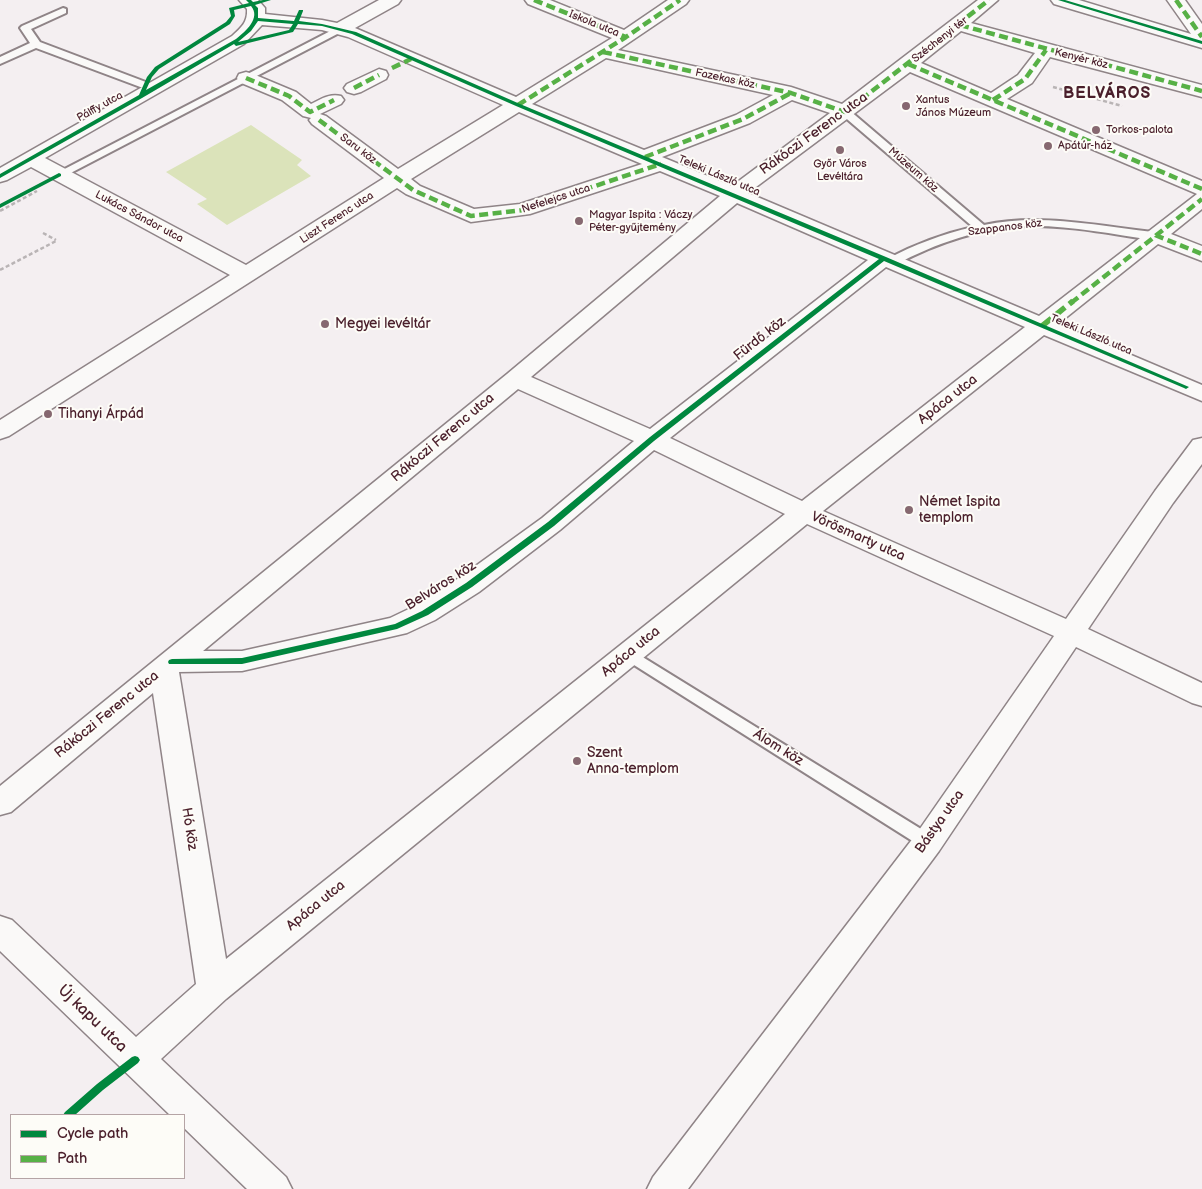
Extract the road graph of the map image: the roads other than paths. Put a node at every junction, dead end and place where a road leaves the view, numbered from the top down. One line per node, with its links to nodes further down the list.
1 (248, 0): 9 (street)
2 (392, 0): 11 (street)
3 (534, 0): 12 (street, Iskola utca)
4 (990, 0): 10 (street, Széchenyi tér)
5 (1060, 0): 14 (street)
6 (1176, 0): 13 (street)
7 (676, 2): 12 (street, Liszt Ferenc utca)
8 (63, 11): 15 (lane)
9 (256, 19): 11 (street, Teleki László utca); 24 (street, Pálffy utca)
10 (960, 25): 16 (street, Kenyér köz); 20 (street, Széchenyi tér)
11 (340, 29): 18 (street, Teleki László utca); 21 (lane)
12 (626, 37): 17 (street, Liszt Ferenc utca)
13 (1202, 37)
14 (1202, 43)
15 (36, 44): 19 (lane); 24 (lane)
16 (1046, 50): 25 (street, Kenyér köz); 28 (street)
17 (603, 52): 26 (street, Fazekas köz); 29 (street, Liszt Ferenc utca)
18 (411, 59): 23 (street); 29 (street, Teleki László utca)
19 (0, 62)
20 (908, 64): 22 (street, Széchenyi tér); 28 (street)
21 (246, 78): 31 (street, Saru köz); 35 (lane)
22 (890, 79): 30 (street, Rákóczi Ferenc utca)
23 (354, 88)
24 (155, 89): 34 (street, Pálffy utca)
25 (1202, 91)
26 (791, 93): 30 (street, Fazekas köz); 33 (street, Nefelejcs utca)
27 (334, 100): 31 (street)
28 (993, 100): 38 (street)
29 (518, 105): 33 (street, Teleki László utca); 37 (street, Liszt Ferenc utca)
30 (845, 112): 39 (street, Rákóczi Ferenc utca); 41 (lane, Múzeum köz)
31 (314, 116): 37 (street, Saru köz)
32 (0, 157): 34 (street, Lukács Sándor utca)
33 (653, 160): 37 (street, Nefelejcs utca); 39 (street, Teleki László utca)
34 (25, 162): 35 (street, Lukács Sándor utca); 36 (street, Pálffy utca)
35 (59, 175): 45 (street, Lukács Sándor utca)
36 (0, 176)
37 (397, 179): 45 (street, Liszt Ferenc utca)
38 (1202, 189)
39 (735, 195): 44 (street, Teleki László utca); 47 (street, Rákóczi Ferenc utca)
40 (1202, 199): 42 (street, Apáca utca)
41 (982, 229): 42 (lane, Szappanos köz); 44 (lane, Szappanos köz)
42 (1154, 236): 43 (street, Szappanos köz); 46 (street, Apáca utca)
43 (1202, 254)
44 (888, 260): 46 (street, Teleki László utca); 50 (street, Fürdő köz)
45 (247, 275): 49 (street, Liszt Ferenc utca)
46 (1042, 326): 48 (street, Teleki László utca); 54 (street, Apáca utca)
47 (514, 379): 50 (street, Vörösmarty utca); 57 (street, Rákóczi Ferenc utca)
48 (1202, 394)
49 (0, 431)
50 (652, 439): 54 (street, Vörösmarty utca); 57 (street, Belváros köz)
51 (1202, 446): 53 (street, Bástya utca)
52 (1202, 460): 53 (lane)
53 (1171, 487): 55 (street, Bástya utca)
54 (804, 513): 55 (street, Vörösmarty utca); 56 (street, Apáca utca)
55 (1070, 632): 58 (street, Vörösmarty utca); 60 (street, Bástya utca)
56 (628, 654): 60 (lane, Álom köz); 62 (street, Apáca utca)
57 (168, 665): 59 (street, Rákóczi Ferenc utca); 62 (street, Hó köz)
58 (1202, 695)
59 (0, 803)
60 (928, 842): 65 (street, Bástya utca)
61 (0, 930): 63 (street, Új kapu utca)
62 (214, 989): 63 (street, Apáca utca)
63 (135, 1060): 64 (street, Új kapu utca)
64 (273, 1189)
65 (666, 1189)

